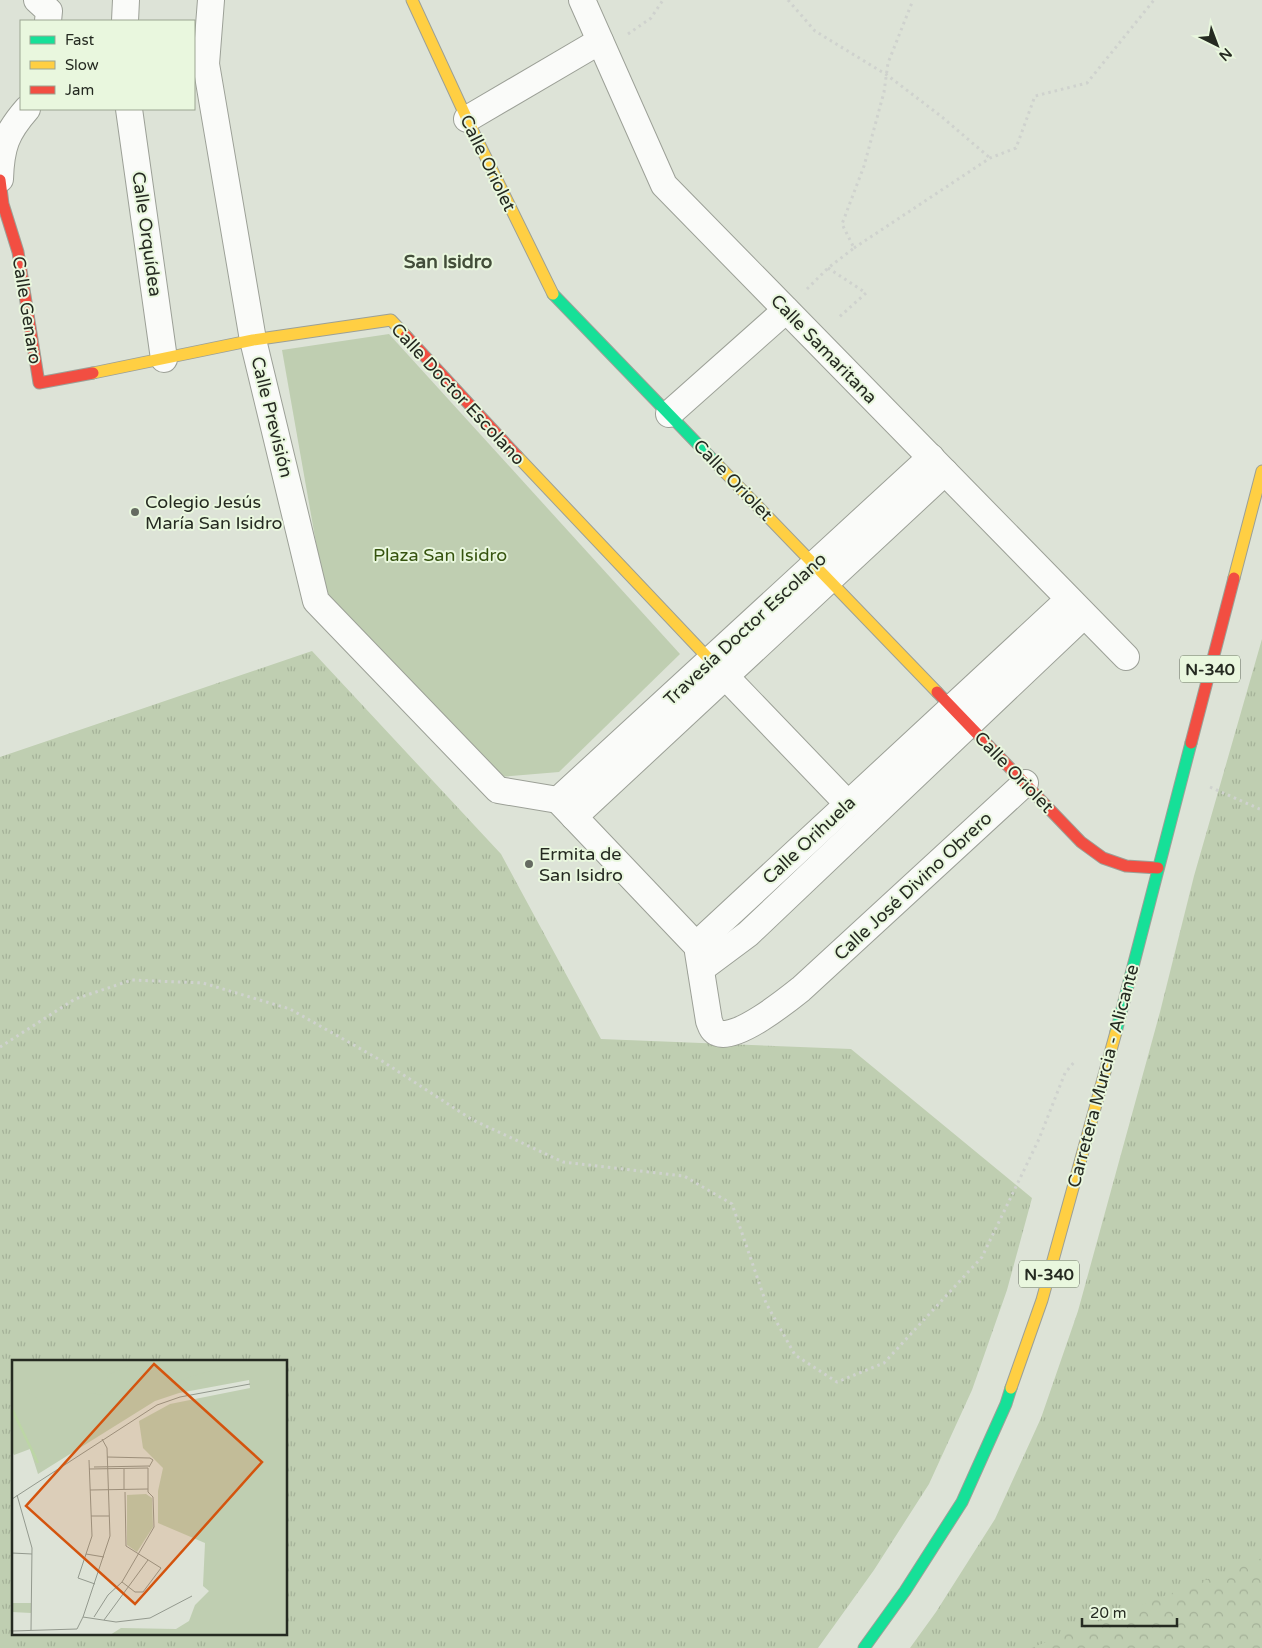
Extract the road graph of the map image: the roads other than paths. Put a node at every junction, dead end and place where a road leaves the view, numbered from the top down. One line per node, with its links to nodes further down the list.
1 (37, 0): 6 (street)
2 (126, 0): 7 (street)
3 (211, 0): 9 (street, Calle Previsión)
4 (412, 0): 12 (main road, Calle Oriolet)
5 (582, 0): 8 (street, Calle Samaritana)
6 (48, 20)
7 (125, 20)
8 (600, 40): 12 (street); 14 (street, Calle Samaritana)
9 (200, 64): 15 (street, Calle Previsión)
10 (26, 110): 13 (street, Calle Genaro)
11 (129, 110): 16 (street, Calle Orquídea)
12 (467, 119): 18 (main road, Calle Oriolet)
13 (1, 193): 17 (main road, Calle Genaro)
14 (786, 310): 18 (street); 19 (street, Calle Samaritana)
15 (253, 340): 16 (main road, Calle Doctor Escolano); 24 (main road, Calle Doctor Escolano); 28 (street, Calle Previsión)
16 (164, 359): 17 (main road, Calle Doctor Escolano)
17 (39, 383)
18 (669, 414): 21 (main road, Calle Oriolet)
19 (938, 465): 21 (street, Travesía Doctor Escolano); 22 (street, Calle Samaritana)
20 (1262, 471): 29 (main road, Carretera Murcia - Alicante / N-340)
21 (821, 572): 24 (street, Travesía Doctor Escolano); 25 (main road, Calle Oriolet)
22 (1076, 608): 23 (street, Calle Samaritana); 25 (street, Calle Orihuela)
23 (1126, 657)
24 (718, 668): 27 (street); 28 (street, Travesía Doctor Escolano)
25 (960, 716): 26 (main road, Calle Oriolet); 27 (street, Calle Orihuela); 30 (street)
26 (1025, 783): 29 (main road, Calle Oriolet); 30 (street, Calle José Divino Obrero)
27 (848, 804): 30 (street, Calle Orihuela)
28 (566, 808): 30 (street)
29 (1158, 868): 31 (main road, Carretera Murcia - Alicante / N-340)
30 (699, 957)
31 (864, 1648)

